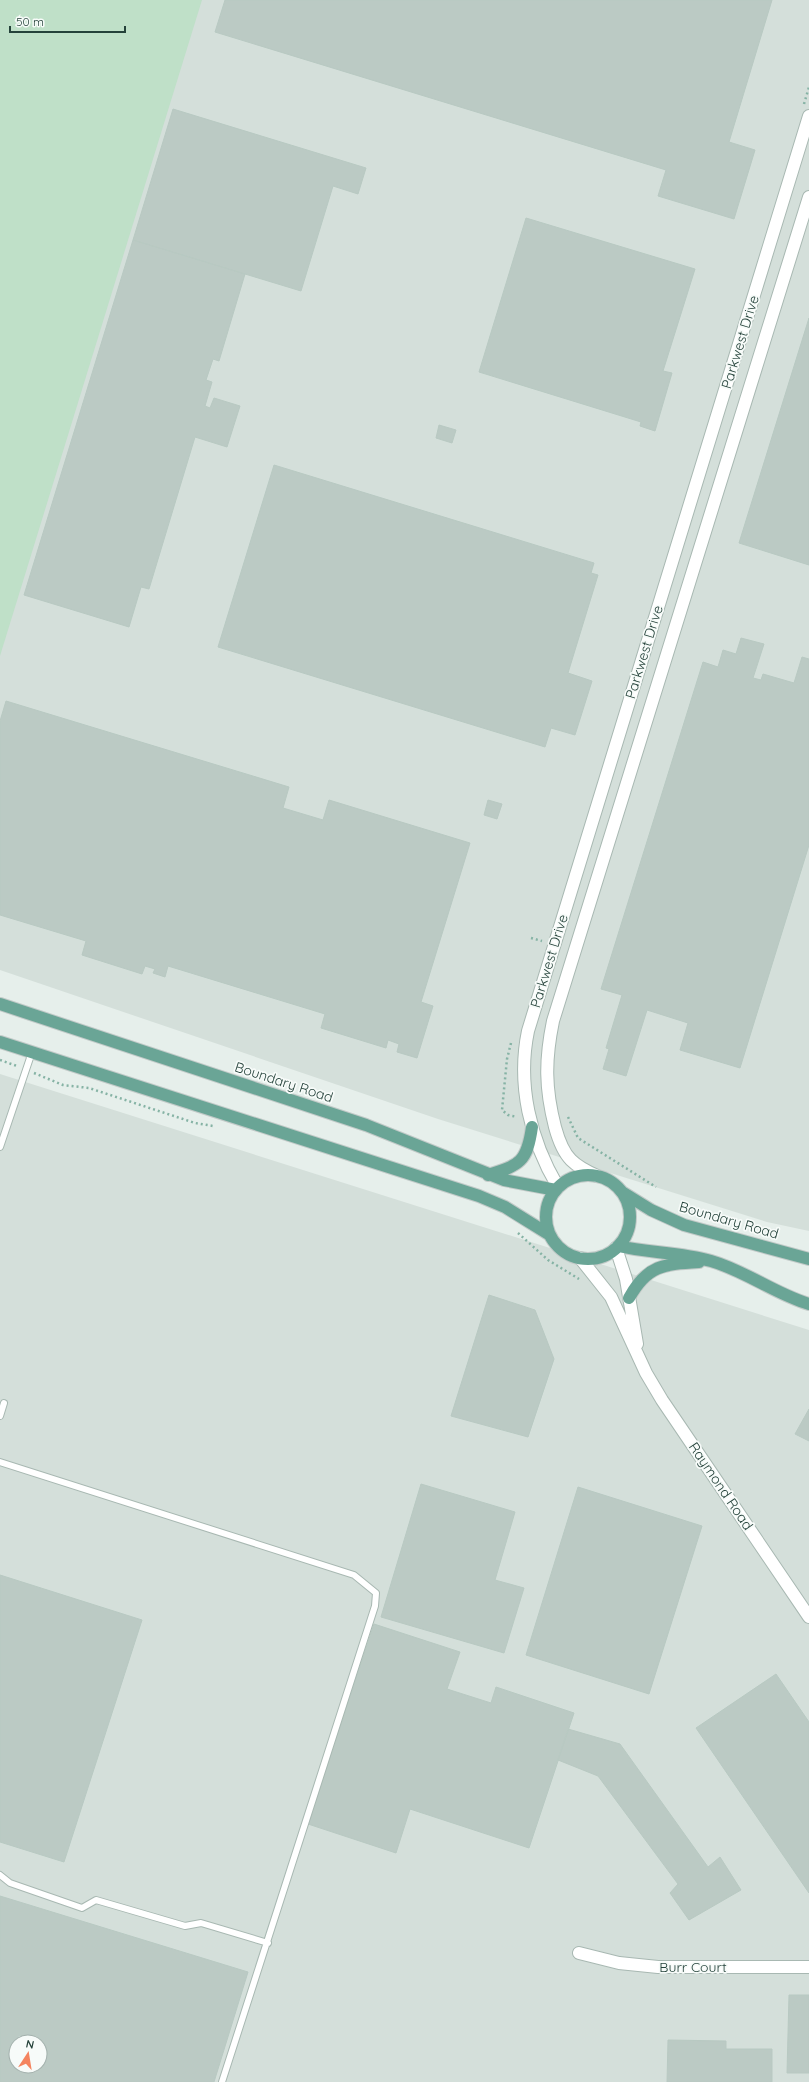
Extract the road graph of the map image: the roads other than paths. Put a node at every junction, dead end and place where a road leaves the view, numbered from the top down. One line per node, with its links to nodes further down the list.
1 (809, 116): 3 (street, Parkwest Drive)
2 (809, 197): 4 (street, Parkwest Drive)
3 (598, 801): 4 (street); 8 (street, Parkwest Drive)
4 (619, 808): 11 (street, Parkwest Drive)
5 (0, 1004): 10 (main road, Boundary Road)
6 (0, 1042): 7 (main road)
7 (32, 1052): 9 (lane); 14 (main road)
8 (532, 1127): 10 (main road); 12 (street, Parkwest Drive)
9 (0, 1147)
10 (488, 1175): 12 (main road, Boundary Road)
11 (597, 1176): 12 (main road); 13 (main road)
12 (557, 1188): 14 (main road)
13 (622, 1192): 15 (main road); 17 (main road, Boundary Road)
14 (550, 1235): 16 (main road)
15 (617, 1247): 16 (main road); 18 (main road); 19 (street, Raymond Road)
16 (580, 1258): 21 (street, Raymond Road)
17 (809, 1259)
18 (712, 1261): 19 (main road); 20 (main road)
19 (630, 1298): 21 (street, Raymond Road)
20 (809, 1304)
21 (638, 1352): 25 (street, Raymond Road)
22 (4, 1403): 23 (lane)
23 (0, 1416)
24 (0, 1462): 27 (lane)
25 (809, 1617)
26 (0, 1875): 27 (lane)
27 (268, 1943): 30 (lane)
28 (579, 1953): 29 (street, Burr Court)
29 (809, 1967)
30 (222, 2082)

